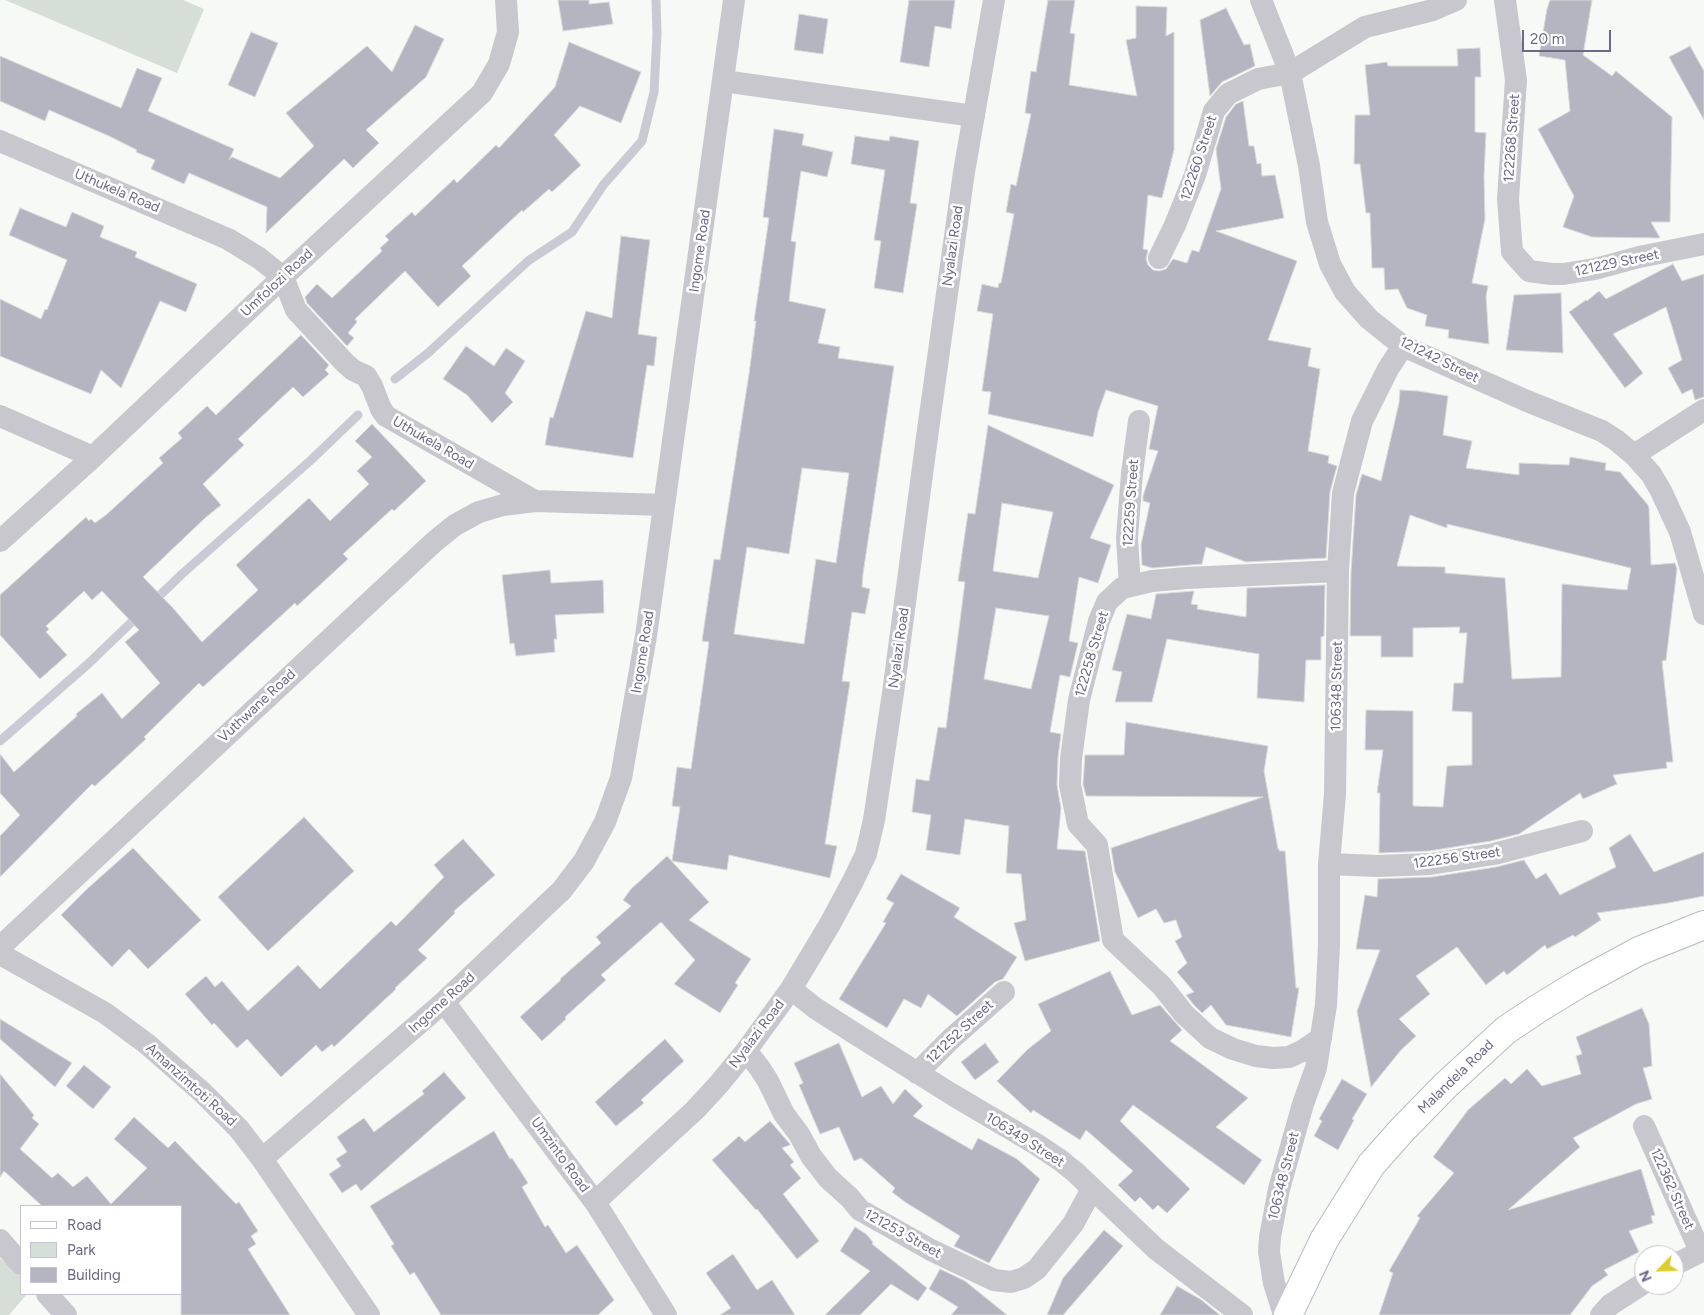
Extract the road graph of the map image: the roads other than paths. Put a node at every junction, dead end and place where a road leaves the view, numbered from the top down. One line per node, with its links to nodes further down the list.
1 (506, 0): 14 (street, Umfolozi Road)
2 (734, 0): 8 (street, Ingome Road)
3 (994, 0): 9 (street, Nyalazi Road)
4 (1261, 0): 7 (street, 121242 Street)
5 (1456, 0): 7 (street, 122260 Street)
6 (1505, 0): 13 (street, 122268 Street)
7 (1290, 72): 12 (street, 122260 Street); 15 (street, 121242 Street)
8 (723, 81): 9 (street); 22 (street, Ingome Road)
9 (974, 116): 32 (street, Nyalazi Road)
10 (0, 141): 14 (street, Uthukela Road)
11 (1704, 244): 13 (street, 121229 Street)
12 (1159, 258)
13 (1529, 270)
14 (283, 276): 20 (street, Umfolozi Road); 21 (street, Uthukela Road)
15 (1403, 346): 19 (street, 121242 Street); 24 (street, 106348 Street)
16 (1704, 410): 19 (street)
17 (0, 416): 20 (street)
18 (1139, 421): 25 (street, 122259 Street)
19 (1634, 455): 26 (street, 121242 Street)
20 (93, 456): 23 (street, Umfolozi Road)
21 (534, 501): 22 (street, Uthukela Road); 30 (street, Vuthwane Road)
22 (664, 505): 34 (street, Ingome Road)
23 (0, 541)
24 (1338, 571): 25 (street, 122258 Street); 28 (street, 106348 Street)
25 (1130, 586): 35 (street, 122258 Street)
26 (1704, 614)
27 (1582, 831): 28 (street, 122256 Street)
28 (1328, 864): 35 (street, 106348 Street)
29 (1704, 926): 53 (main road, Malandela Road)
30 (0, 947)
31 (0, 954): 39 (street, Amanzimtoti Road)
32 (791, 989): 36 (street, Nyalazi Road); 37 (street, 106349 Street)
33 (1004, 992): 37 (street, 121252 Street)
34 (444, 1002): 39 (street, Ingome Road); 41 (street, Umzinto Road)
35 (1320, 1038): 52 (street, 106348 Street)
36 (746, 1052): 40 (street, 121253 Street); 41 (street, Nyalazi Road)
37 (917, 1073): 40 (street, 106349 Street)
38 (1644, 1126): 43 (street, 122362 Street)
39 (262, 1159): 49 (street, Amanzimtoti Road)
40 (1092, 1189): 51 (street, 106349 Street)
41 (595, 1202): 50 (street, Umzinto Road)
42 (0, 1240): 45 (street)
43 (1702, 1251): 44 (street)
44 (1684, 1260)
45 (20, 1263)
46 (1634, 1289): 54 (street)
47 (48, 1295): 48 (street)
48 (66, 1315)
49 (369, 1315)
50 (666, 1315)
51 (1242, 1315)
52 (1284, 1315)
53 (1288, 1315)
54 (1601, 1315)

